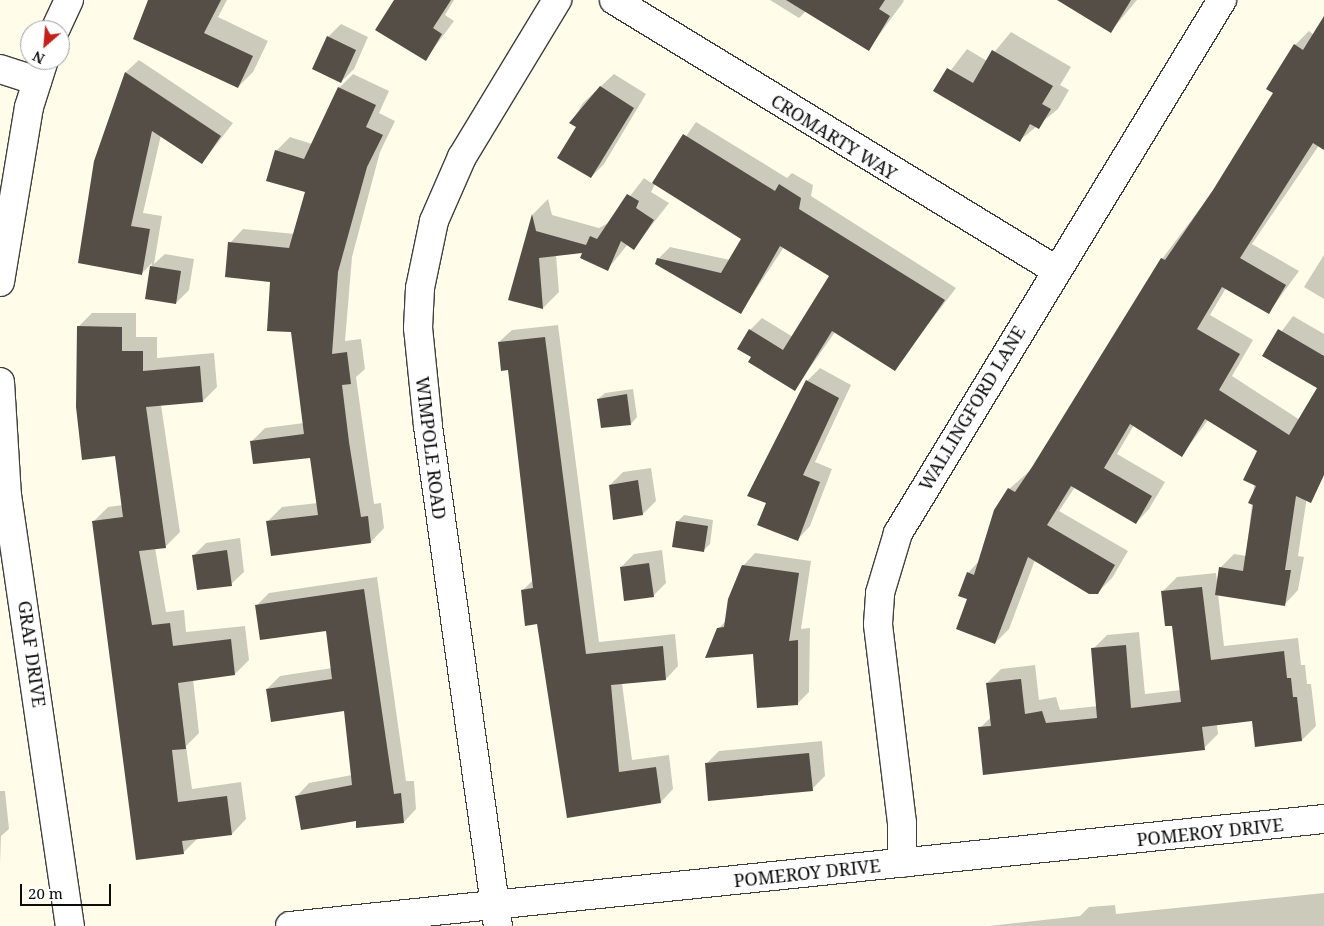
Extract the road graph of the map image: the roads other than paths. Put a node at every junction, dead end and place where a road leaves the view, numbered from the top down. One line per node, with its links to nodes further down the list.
1 (70, 0): 5 (street)
2 (557, 0): 15 (street, WIMPOLE ROAD)
3 (614, 0): 9 (street, CROMARTY WAY)
4 (1222, 0): 9 (street, WALLINGFORD LANE)
5 (60, 20)
6 (0, 69): 7 (street)
7 (20, 69)
8 (41, 70): 10 (street)
9 (1056, 270): 14 (street, WALLINGFORD LANE)
10 (0, 282)
11 (0, 382): 12 (street, GRAF DRIVE)
12 (3, 473): 16 (street, GRAF DRIVE)
13 (1324, 819): 14 (street, POMEROY DRIVE)
14 (902, 863): 15 (street, POMEROY DRIVE)
15 (496, 916): 17 (street, POMEROY DRIVE)
16 (70, 926)
17 (290, 926)

